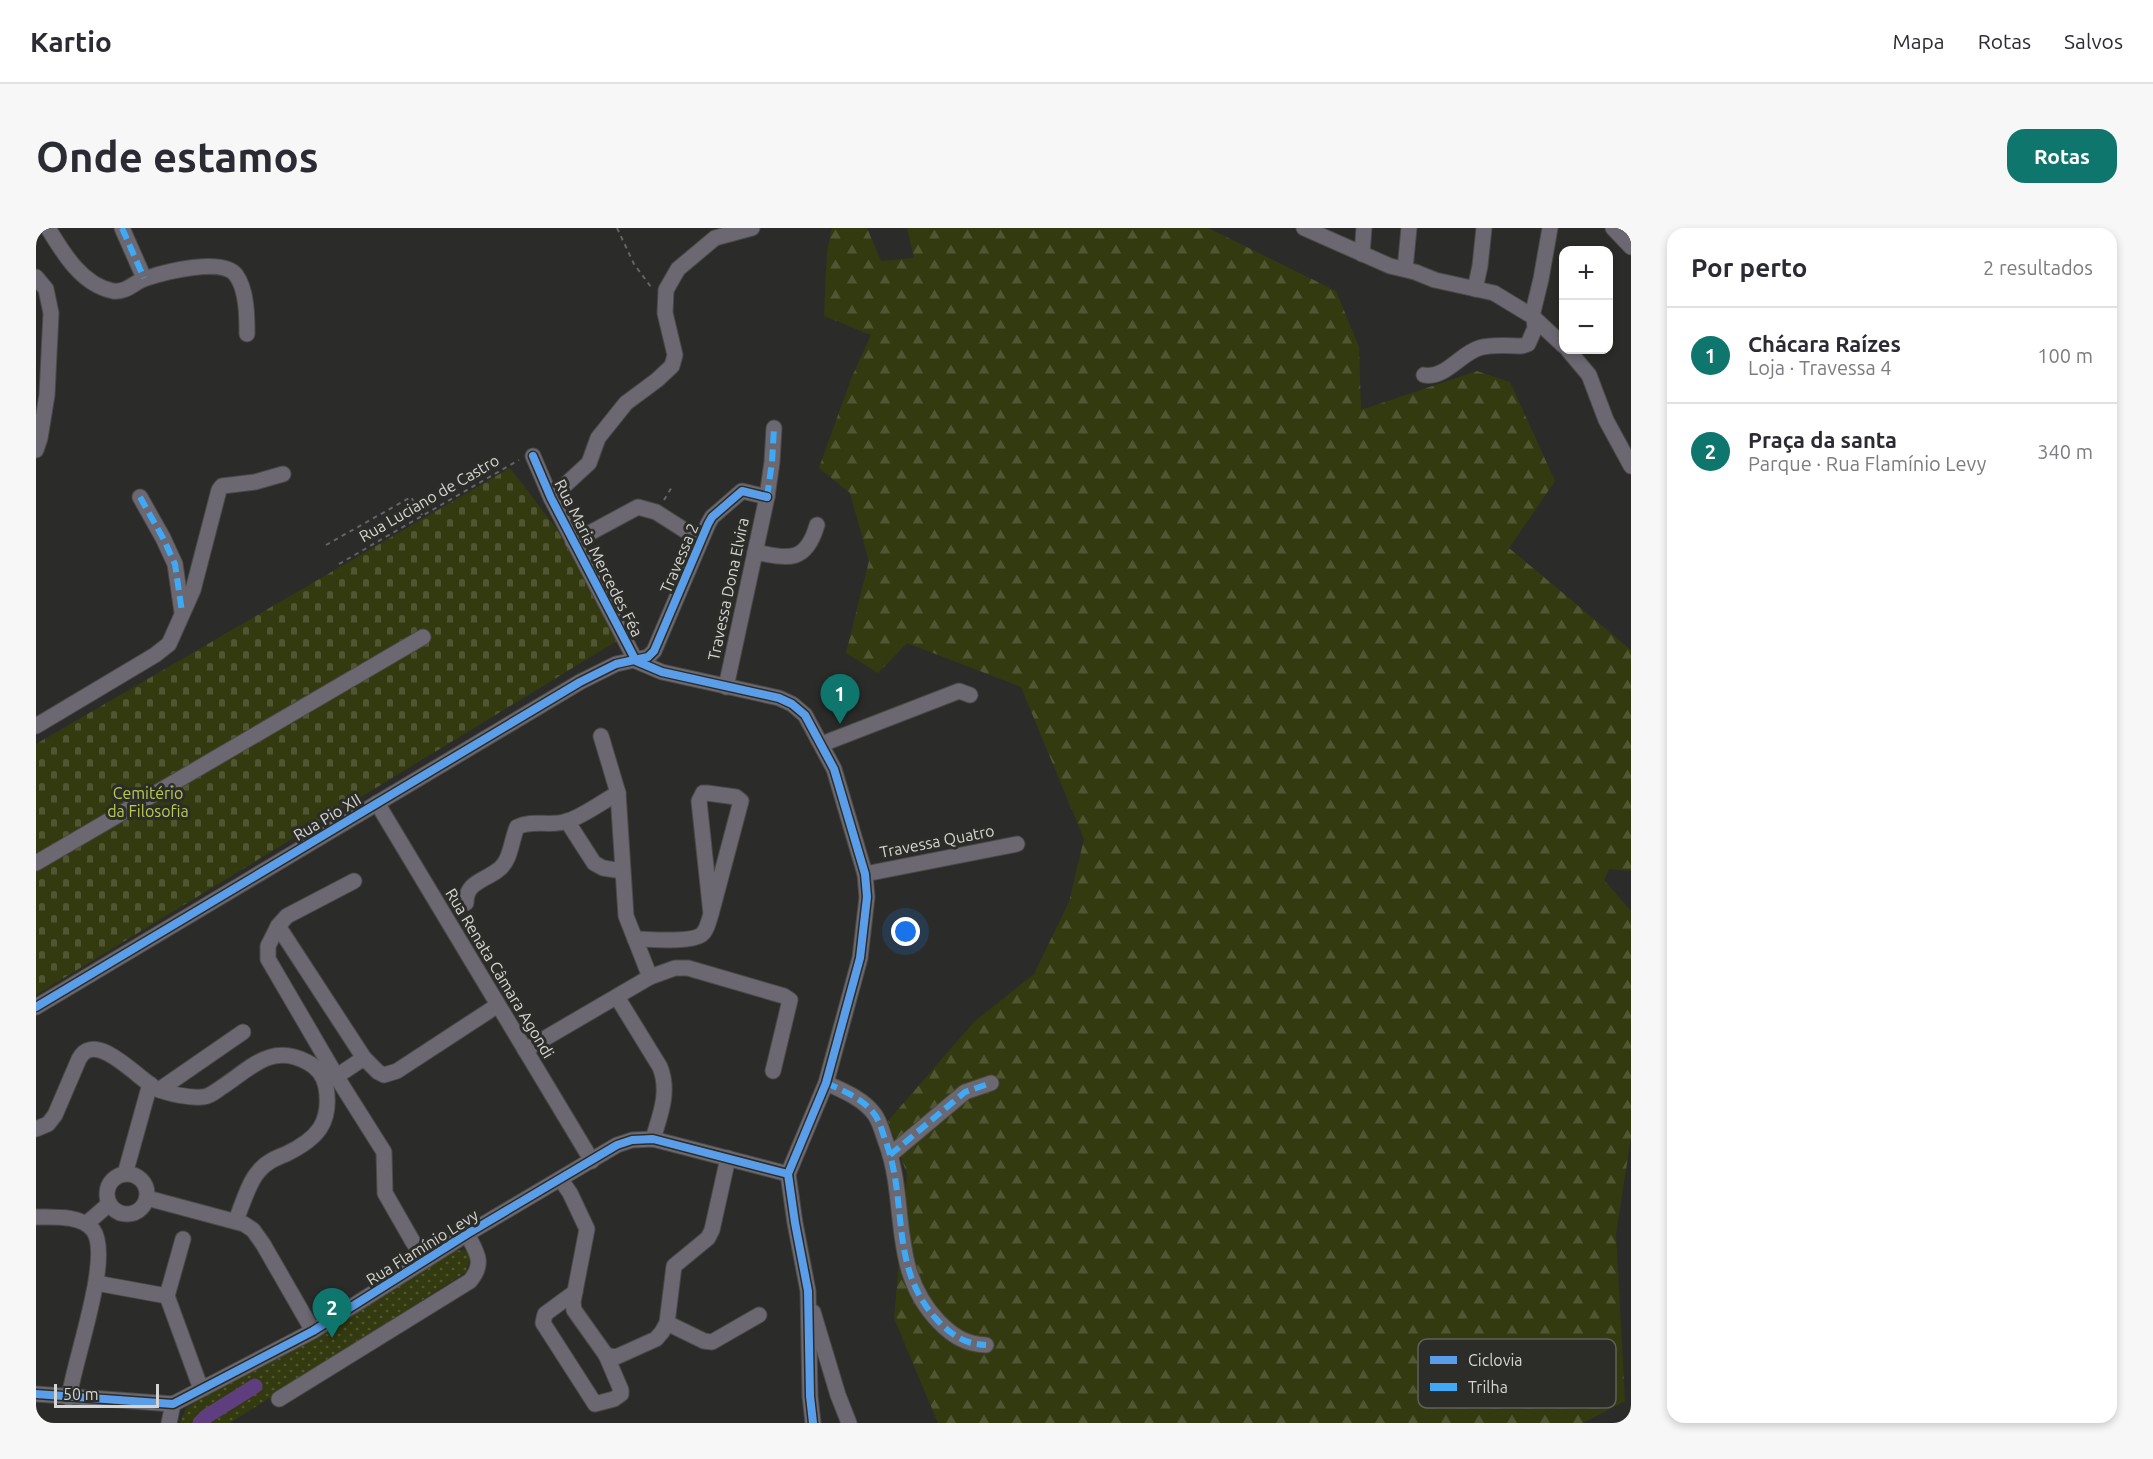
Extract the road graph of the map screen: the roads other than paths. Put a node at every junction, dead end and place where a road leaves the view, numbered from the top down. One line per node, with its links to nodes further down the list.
1 (48, 228): 15 (street)
2 (122, 228): 15 (street)
3 (752, 228): 29 (street)
4 (1304, 228): 10 (street)
5 (1364, 228): 12 (street)
6 (1409, 228): 13 (street)
7 (1484, 228): 16 (street)
8 (1550, 228): 17 (street)
9 (1613, 228): 11 (street)
10 (1335, 235): 12 (street)
11 (1631, 247)
12 (1362, 254): 13 (street)
13 (1405, 269): 16 (street)
14 (36, 277): 23 (street)
15 (144, 278): 18 (street)
16 (1475, 289): 17 (street)
17 (1533, 317): 19 (street); 21 (street)
18 (247, 334)
19 (1559, 342)
20 (1571, 354): 25 (street)
21 (1424, 375)
22 (774, 428): 28 (street, Travessa Dona Elvira)
23 (36, 450)
24 (533, 456): 29 (street, Rua Maria Mercedes Féa)
25 (1631, 466)
26 (283, 474): 34 (street)
27 (140, 497): 34 (street)
28 (768, 497): 31 (street, Travessa 2); 33 (street, Travessa Dona Elvira)
29 (551, 498): 32 (street, Rua Maria Mercedes Féa)
30 (817, 525): 33 (street)
31 (700, 540): 32 (street); 36 (street, Travessa 2)
32 (573, 542): 36 (street, Rua Maria Mercedes Féa)
33 (755, 552): 37 (street, Travessa Dona Elvira)
34 (182, 612): 39 (street)
35 (423, 637): 46 (street)
36 (636, 661): 37 (street, Rua Maria Mercedes Féa); 43 (street, Rua Pio XII)
37 (726, 687): 41 (street, Rua Maria Mercedes Féa)
38 (970, 695): 41 (street)
39 (36, 726)
40 (602, 736): 42 (street)
41 (822, 744): 48 (street, Rua Maria Mercedes Féa)
42 (618, 793): 44 (street); 47 (street)
43 (376, 803): 56 (street, Rua Renata Câmara Agondi); 57 (street, Rua Pio XII)
44 (567, 821): 47 (street); 50 (street)
45 (1017, 844): 48 (street, Travessa Quatro)
46 (36, 863)
47 (622, 871): 53 (street)
48 (865, 874): 63 (street, Rua Maria Mercedes Féa)
49 (354, 881): 52 (street)
50 (466, 903)
51 (711, 914): 51 (street); 53 (street)
52 (278, 926): 60 (street); 62 (street)
53 (635, 939): 54 (street)
54 (650, 977): 55 (street); 61 (street)
55 (617, 997): 59 (street); 67 (street)
56 (498, 1005): 59 (street, Rua Renata Câmara Agondi); 60 (street)
57 (36, 1007)
58 (243, 1032): 65 (street)
59 (525, 1050): 70 (street, Rua Renata Câmara Agondi)
60 (364, 1058): 62 (street)
61 (773, 1071)
62 (337, 1076): 81 (street)
63 (826, 1083): 68 (street); 72 (street, Rua Maria Mercedes Féa)
64 (991, 1083): 68 (street)
65 (155, 1087): 66 (street); 71 (street); 77 (street)
66 (36, 1129)
67 (653, 1139): 69 (street, Rua Flamínio Levy); 70 (street, Rua Flamínio Levy)
68 (891, 1155): 89 (street)
69 (728, 1158): 72 (street, Rua Flamínio Levy); 87 (street)
70 (592, 1161): 73 (street, Rua Flamínio Levy)
71 (125, 1174): 74 (street); 75 (street)
72 (788, 1174): 83 (street)
73 (561, 1180): 79 (street, Rua Flamínio Levy); 84 (street)
74 (147, 1198): 75 (street); 77 (street)
75 (109, 1204): 78 (street)
76 (36, 1217): 78 (street)
77 (236, 1220): 88 (street)
78 (86, 1224): 82 (street)
79 (467, 1234): 81 (street, Rua Flamínio Levy); 94 (street)
80 (183, 1239): 85 (street)
81 (426, 1260): 88 (street, Rua Flamínio Levy)
82 (96, 1283): 85 (street); 93 (street)
83 (808, 1291): 97 (street); 98 (street)
84 (575, 1292): 90 (street); 90 (street)
85 (167, 1296): 91 (street)
86 (759, 1315): 87 (street)
87 (667, 1323): 90 (street)
88 (313, 1331): 91 (street, Rua Flamínio Levy)
89 (986, 1345)
90 (606, 1355)
91 (201, 1389): 95 (street, Rua Flamínio Levy)
92 (36, 1394): 93 (street)
93 (69, 1398): 95 (street)
94 (279, 1399)
95 (173, 1404): 96 (street)
96 (169, 1423)
97 (813, 1423)
98 (849, 1423)

